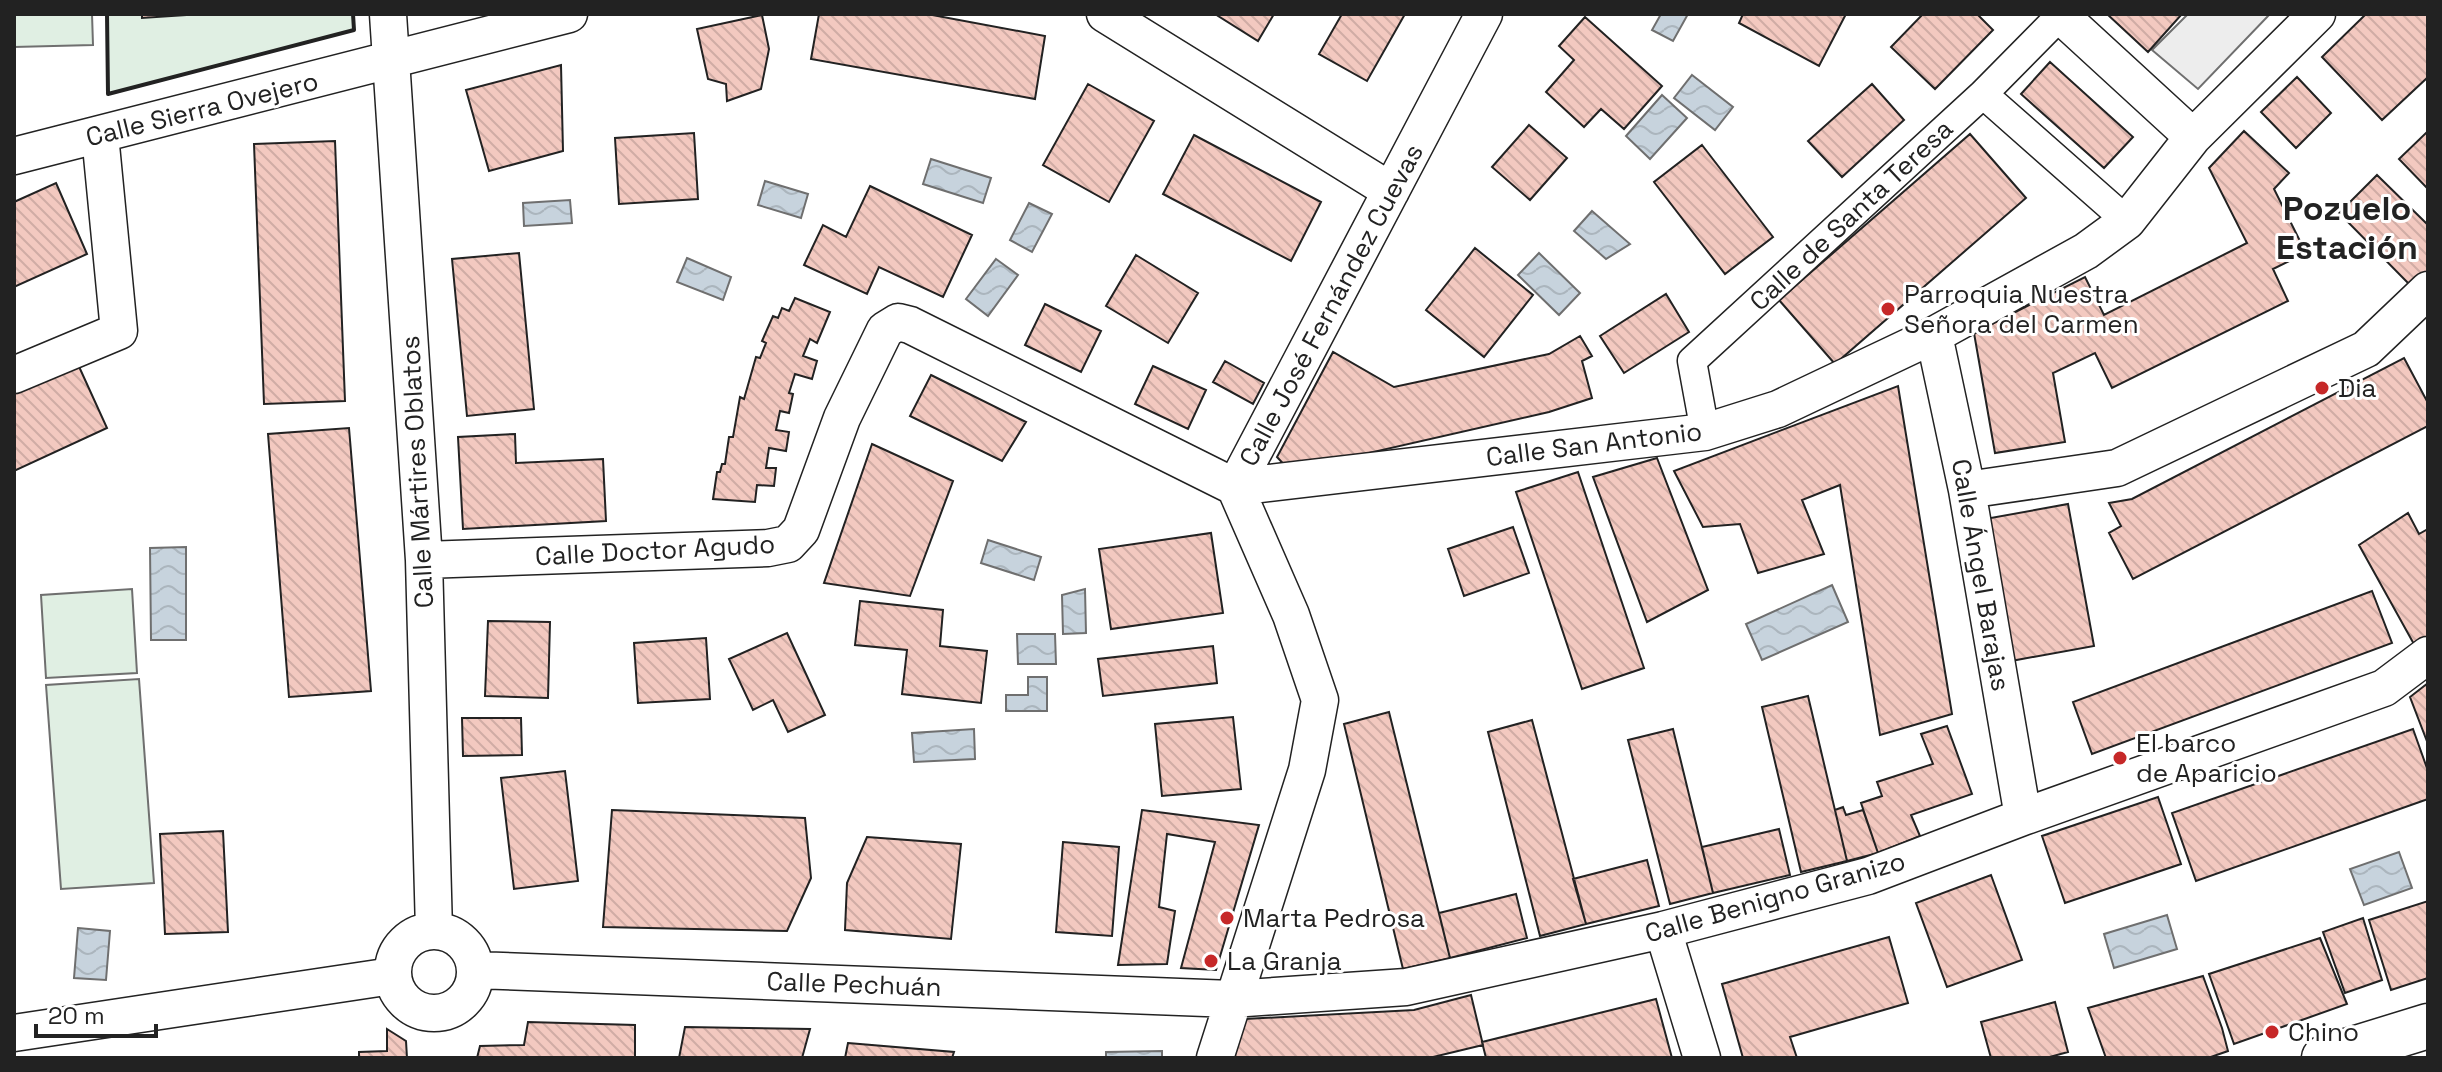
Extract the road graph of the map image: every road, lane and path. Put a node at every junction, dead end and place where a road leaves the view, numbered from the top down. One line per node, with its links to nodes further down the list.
1 (388, 14): 7 (street, Calle Mártires Oblatos)
2 (569, 14): 7 (street, Calle Sierra Ovejero)
3 (1105, 14): 12 (street)
4 (1484, 14): 12 (street, Calle José Fernández Cuevas)
5 (2317, 14): 10 (street, Calle San Antonio)
6 (2060, 15): 8 (street, Calle de Santa Teresa); 10 (street)
7 (390, 62): 9 (street, Calle Sierra Ovejero); 20 (street, Calle Mártires Oblatos)
8 (1983, 94): 13 (street); 17 (street, Calle de Santa Teresa)
9 (100, 135): 11 (street, Calle Sierra Ovejero); 16 (street)
10 (2193, 137): 13 (street, Calle San Antonio)
11 (14, 156)
12 (1391, 191): 18 (street, Calle José Fernández Cuevas)
13 (2127, 221): 15 (street, Calle San Antonio)
14 (2428, 290): 19 (street)
15 (1934, 335): 17 (street, Calle San Antonio); 19 (street, Calle Ángel Barajas)
16 (14, 375)
17 (1705, 432): 18 (street, Calle San Antonio)
18 (1235, 487): 20 (street, Calle Doctor Agudo); 27 (street, Calle José Fernández Cuevas)
19 (1967, 490): 22 (street, Calle Ángel Barajas)
20 (424, 560): 24 (street, Calle Mártires Oblatos)
21 (2428, 655): 22 (street, Calle Benigno Granizo)
22 (2023, 817): 23 (street, Calle Benigno Granizo)
23 (1663, 930): 27 (street, Calle Benigno Granizo); 31 (street)
24 (434, 931): 25 (street); 26 (street)
25 (475, 970): 26 (street); 27 (street, Calle Pechuán)
26 (392, 976): 29 (street)
27 (1232, 999): 30 (street, Calle José Fernández Cuevas)
28 (2428, 1026): 32 (street)
29 (14, 1033)
30 (1215, 1058)
31 (1702, 1058)
32 (2324, 1058)

